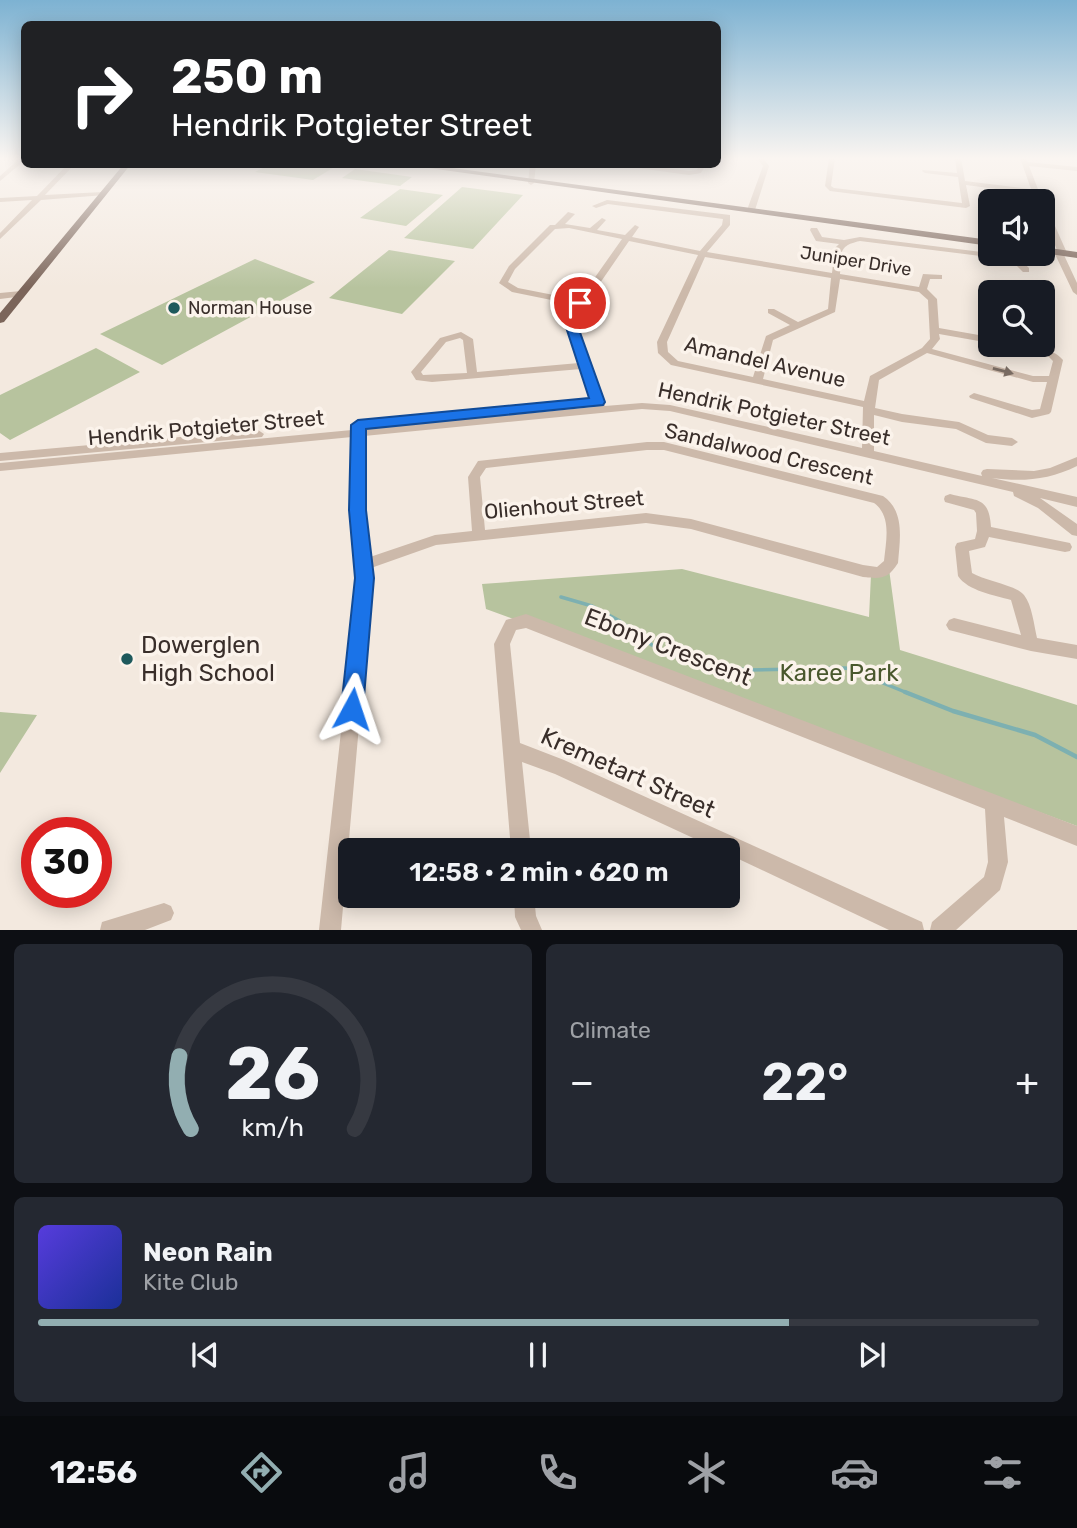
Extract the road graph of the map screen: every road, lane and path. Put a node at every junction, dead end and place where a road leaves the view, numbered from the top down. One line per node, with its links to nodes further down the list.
1 (36, 201): 17 (street)
2 (97, 201): 29 (main road)
3 (681, 201): 8 (main road)
4 (754, 201): 8 (street)
5 (921, 201): 6 (street)
6 (966, 201)
7 (596, 206): 16 (street)
8 (751, 210): 19 (main road)
9 (571, 214): 11 (street)
10 (602, 220): 14 (street)
11 (558, 226): 14 (street, Juniper Drive); 31 (street)
12 (635, 226): 18 (street)
13 (814, 230): 20 (street)
14 (592, 231): 18 (street, Juniper Drive)
15 (1055, 232): 22 (street)
16 (718, 233): 21 (street, Amandel Avenue)
17 (0, 237)
18 (625, 238): 21 (street, Juniper Drive); 31 (street)
19 (978, 241)
20 (843, 243): 23 (street); 24 (street)
21 (703, 254): 24 (street, Juniper Drive); 42 (street, Amandel Avenue)
22 (1068, 258): 25 (street); 28 (street)
23 (1026, 270)
24 (837, 275): 27 (street, Juniper Drive); 34 (street)
25 (1077, 276)
26 (939, 277): 27 (street)
27 (922, 290): 35 (street, Juniper Drive)
28 (1077, 292)
29 (21, 294): 30 (street); 33 (main road)
30 (0, 296)
31 (580, 303): 39 (street)
32 (771, 310): 34 (street)
33 (0, 320)
34 (797, 325): 42 (street)
35 (935, 330): 36 (street); 37 (street)
36 (978, 338)
37 (926, 350): 41 (street, one-way to 41); 46 (street)
38 (1054, 357): 43 (street)
39 (586, 366): 40 (street); 45 (street)
40 (472, 375): 40 (street)
41 (1033, 379): 43 (street)
42 (757, 382): 46 (street, Amandel Avenue)
43 (1051, 384): 44 (street)
44 (974, 396)
45 (599, 405): 47 (street, Hendrik Potgieter Street); 47 (street, Hendrik Potgieter Street); 49 (street, Hendrik Potgieter Street)
46 (869, 407): 48 (street, Amandel Avenue); 49 (street)
47 (359, 437): 51 (street, Hendrik Potgieter Street); 51 (street, Hendrik Potgieter Street); 62 (street)
48 (1012, 442)
49 (868, 449): 54 (street, Hendrik Potgieter Street)
50 (0, 457): 51 (street, Hendrik Potgieter Street)
51 (35, 458): 53 (street, Hendrik Potgieter Street)
52 (1077, 461): 54 (street)
53 (0, 467)
54 (991, 478): 55 (street, Hendrik Potgieter Street); 57 (street, Hendrik Potgieter Street); 59 (street)
55 (1077, 494)
56 (950, 499): 58 (street)
57 (1077, 502)
58 (984, 531): 61 (street); 65 (street)
59 (1077, 531)
60 (479, 534): 62 (street, Olienhout Street); 63 (street, Olienhout Street); 63 (street, Sandalwood Crescent)
61 (1065, 547)
62 (365, 564): 74 (street)
63 (888, 568)
64 (954, 625): 65 (street)
65 (1031, 644): 66 (street)
66 (1077, 652)
67 (514, 750): 68 (street, Ebony Crescent); 70 (street, Ebony Crescent); 76 (street, Kremetart Street)
68 (994, 804): 69 (street, Ebony Crescent); 77 (street)
69 (1077, 836)
70 (520, 838)
71 (525, 908): 75 (street)
72 (164, 913): 73 (street)
73 (110, 929)
74 (331, 929)
75 (532, 929)
76 (914, 929)
77 (940, 929)

